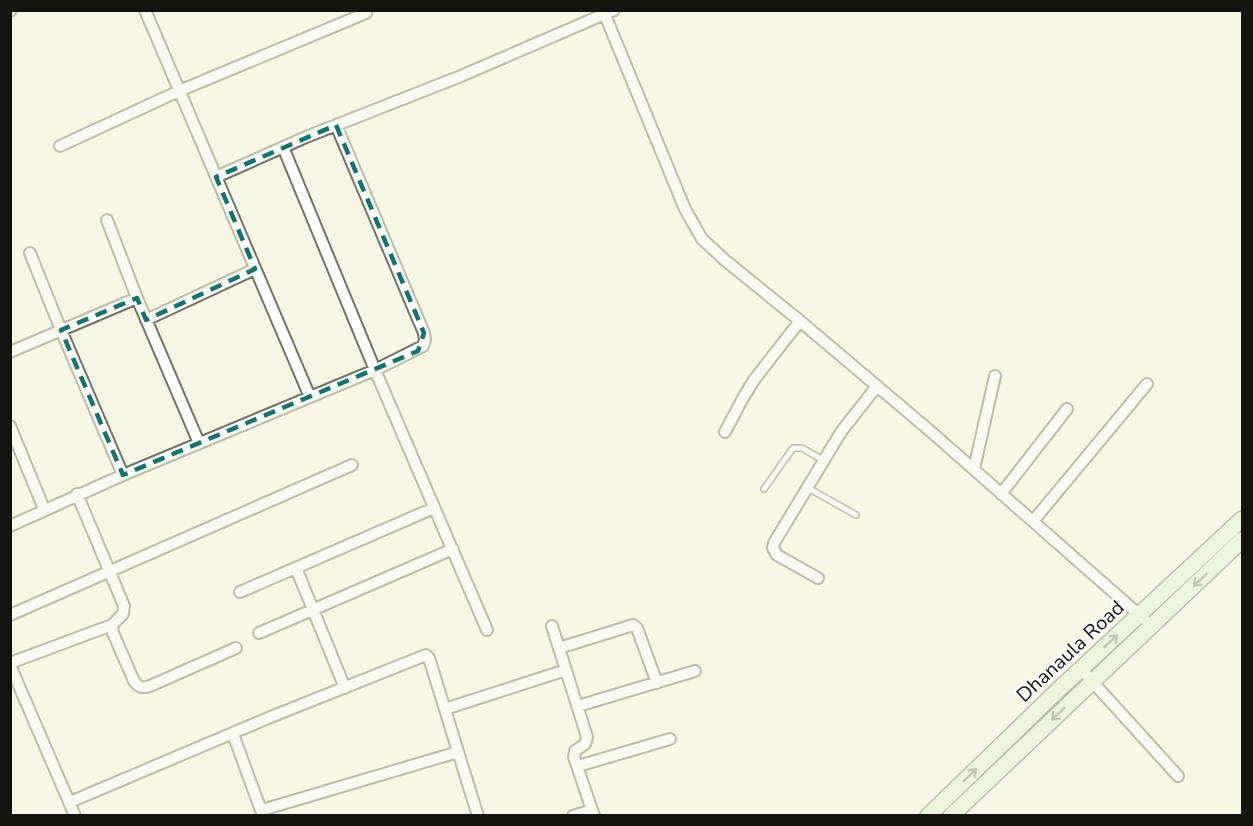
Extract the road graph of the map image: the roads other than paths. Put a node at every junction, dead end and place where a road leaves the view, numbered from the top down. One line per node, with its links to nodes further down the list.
1 (145, 10): 4 (street)
2 (366, 13): 4 (street)
3 (610, 13): 5 (street); 14 (street)
4 (179, 91): 6 (street); 8 (street)
5 (336, 124): 7 (street); 17 (street)
6 (60, 147)
7 (283, 147): 8 (street); 17 (street)
8 (216, 177): 11 (street)
9 (107, 220): 12 (street)
10 (30, 253): 15 (street)
11 (255, 269): 13 (street); 21 (street)
12 (137, 298): 13 (street); 15 (street)
13 (146, 320): 25 (street)
14 (800, 321): 20 (street); 24 (street)
15 (61, 330): 16 (street); 29 (street)
16 (10, 352)
17 (375, 370): 21 (street); 34 (street)
18 (995, 376): 28 (street)
19 (1147, 384): 38 (street)
20 (878, 386): 26 (street); 28 (street)
21 (310, 398): 25 (street)
22 (1067, 409): 33 (street)
23 (10, 426): 35 (street)
24 (725, 432)
25 (199, 443): 29 (street)
26 (823, 460): 30 (street); 31 (lane)
27 (352, 465): 43 (street)
28 (974, 469): 33 (street)
29 (123, 475): 32 (street)
30 (807, 487): 36 (lane); 44 (street)
31 (764, 489)
32 (77, 494): 35 (street); 43 (street)
33 (1001, 495): 38 (street)
34 (434, 508): 41 (street); 42 (street)
35 (44, 509): 39 (street)
36 (856, 515)
37 (1242, 519): 40 (street, Dhanaula Road)
38 (1034, 520): 47 (street)
39 (10, 526)
40 (1238, 541): 47 (street, Dhanaula Road); 49 (street, Dhanaula Road, one-way to 49)
41 (453, 549): 46 (street); 52 (street)
42 (296, 568): 45 (street); 46 (street)
43 (110, 571): 48 (street); 50 (street)
44 (818, 578)
45 (240, 592)
46 (312, 610): 53 (street); 62 (street)
47 (1139, 614): 49 (street); 57 (street, Dhanaula Road, one-way to 47)
48 (10, 615)
49 (1152, 625): 61 (street, Dhanaula Road)
50 (112, 626): 54 (street); 56 (street)
51 (552, 626): 55 (street)
52 (487, 630)
53 (259, 633)
54 (236, 648)
55 (559, 648): 58 (street); 60 (street)
56 (10, 664): 70 (street)
57 (1081, 669): 61 (street); 76 (street, Dhanaula Road, one-way to 57)
58 (566, 670): 63 (street); 64 (street)
59 (695, 671): 60 (street)
60 (657, 682): 63 (street)
61 (1092, 682): 69 (street); 77 (street, Dhanaula Road, one-way to 77)
62 (345, 687): 64 (street); 65 (street)
63 (578, 706): 68 (street)
64 (445, 709): 67 (street)
65 (233, 734): 70 (street); 71 (street)
66 (670, 739): 68 (street)
67 (458, 752): 71 (street); 74 (street)
68 (578, 766): 72 (street)
69 (1178, 776)
70 (70, 802): 73 (street)
71 (263, 813)
72 (593, 813): 75 (street)
73 (75, 816)
74 (478, 816)
75 (573, 816)
76 (928, 816)
77 (951, 816)

